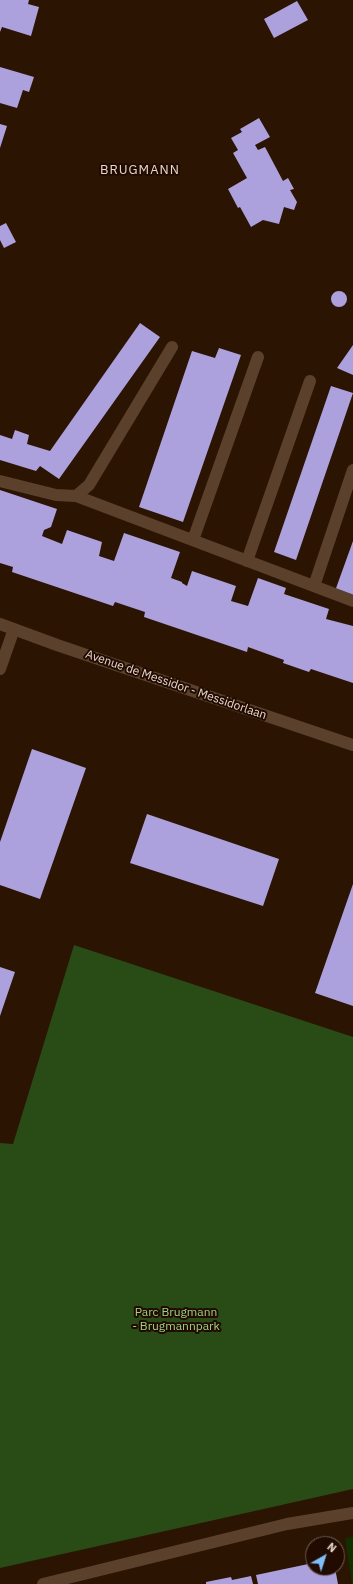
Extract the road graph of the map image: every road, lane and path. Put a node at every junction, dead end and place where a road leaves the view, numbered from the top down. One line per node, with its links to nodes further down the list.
1 (172, 347): 6 (street)
2 (258, 357): 7 (street)
3 (310, 381): 8 (street)
4 (353, 470): 9 (street)
5 (0, 480): 6 (street)
6 (76, 496): 7 (street)
7 (193, 540): 8 (street)
8 (247, 561): 9 (street)
9 (314, 586): 10 (street)
10 (353, 601)
11 (0, 624): 12 (street, Avenue de Messidor - Messidorlaan)
12 (14, 629): 13 (street); 14 (street, Avenue de Messidor - Messidorlaan)
13 (0, 669)
14 (353, 745)
15 (353, 1513): 16 (street)
16 (43, 1584)

